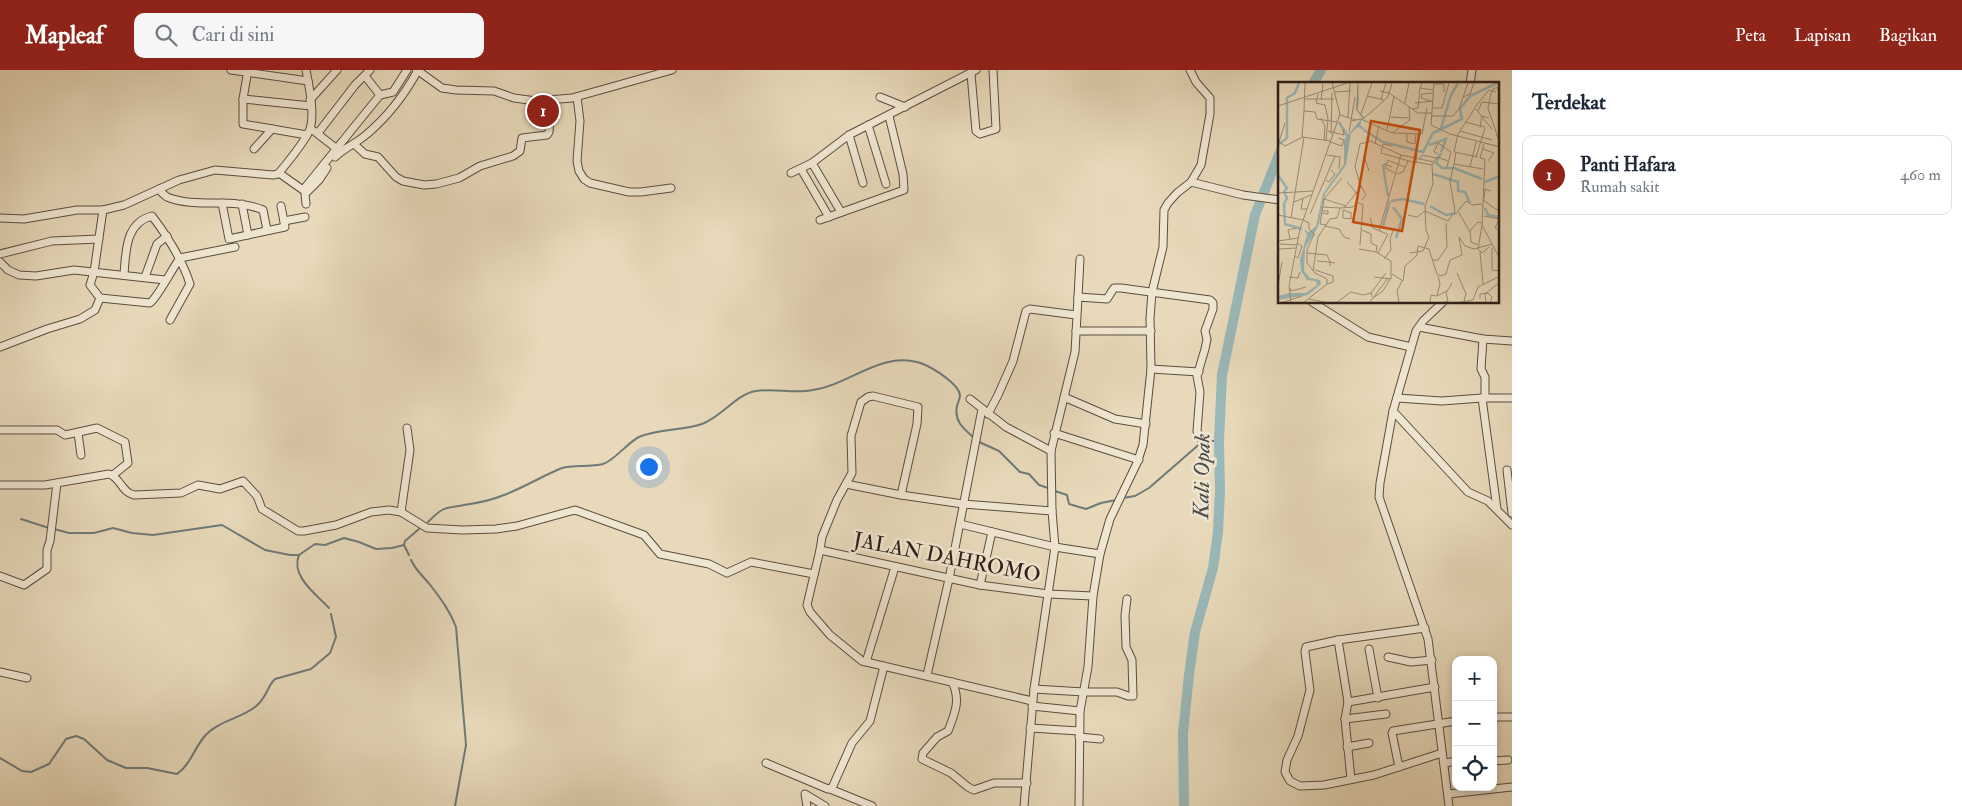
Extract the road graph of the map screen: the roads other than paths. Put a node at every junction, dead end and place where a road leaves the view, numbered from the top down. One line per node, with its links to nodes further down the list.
1 (231, 70): 9 (street)
2 (307, 70): 12 (street)
3 (337, 70): 18 (street)
4 (407, 70): 13 (street)
5 (417, 70): 17 (street); 26 (street)
6 (672, 70): 14 (street)
7 (993, 70): 10 (street)
8 (1190, 70): 34 (street)
9 (248, 71): 12 (street); 16 (street)
10 (974, 72): 19 (street)
11 (367, 73): 13 (street); 24 (street)
12 (308, 82): 18 (street)
13 (380, 95): 28 (street)
14 (577, 97): 17 (street); 36 (street)
15 (880, 97): 19 (street)
16 (243, 99): 18 (street); 22 (street)
17 (552, 100): 26 (street)
18 (311, 103): 23 (street)
19 (905, 108): 20 (street)
20 (888, 116): 21 (street); 44 (street)
21 (868, 125): 25 (street); 35 (street)
22 (272, 128): 23 (street); 27 (street)
23 (309, 131): 24 (street); 31 (street)
24 (318, 133): 28 (street)
25 (849, 135): 29 (street); 33 (street)
26 (354, 144): 41 (street)
27 (254, 149)
28 (337, 149): 31 (street)
29 (812, 163): 30 (street); 44 (street)
30 (801, 169): 32 (street); 46 (street)
31 (277, 174): 37 (street)
32 (791, 174)
33 (863, 182)
34 (1191, 182): 38 (street); 63 (street)
35 (886, 184)
36 (671, 188)
37 (159, 189): 39 (street); 43 (street)
38 (1278, 200)
39 (222, 203): 40 (street); 51 (street)
40 (242, 204): 50 (street); 51 (street)
41 (306, 204)
42 (281, 206): 49 (street)
43 (103, 210): 47 (street); 53 (street)
44 (841, 212): 46 (street)
45 (304, 217): 49 (street)
46 (829, 217): 48 (street)
47 (0, 218)
48 (820, 220)
49 (284, 221): 50 (street)
50 (267, 230): 51 (street)
51 (248, 235)
52 (167, 236): 56 (street); 60 (street); 61 (street)
53 (99, 239): 55 (street); 59 (street)
54 (235, 247): 56 (street)
55 (0, 254)
56 (180, 258): 62 (street); 69 (street)
57 (1080, 260): 64 (street)
58 (0, 262): 59 (street)
59 (94, 272): 60 (street); 65 (street)
60 (124, 274): 61 (street)
61 (144, 277): 62 (street)
62 (165, 280): 65 (street)
63 (1152, 292): 64 (street); 72 (street); 78 (street)
64 (1078, 297): 68 (street)
65 (102, 299): 76 (street)
66 (1315, 304): 75 (street)
67 (1441, 304): 70 (street)
68 (1076, 315): 71 (street); 84 (street)
69 (170, 320)
70 (1418, 327): 73 (street); 75 (street)
71 (1076, 331): 72 (street); 79 (street)
72 (1150, 331): 77 (street)
73 (1483, 339): 74 (street); 81 (street)
74 (1512, 341)
75 (1411, 346): 80 (street)
76 (0, 347)
77 (1151, 369): 78 (street); 86 (street)
78 (1199, 372): 91 (street)
79 (1064, 397): 86 (street); 90 (street)
80 (1396, 398): 81 (street); 85 (street)
81 (1484, 398): 82 (street); 102 (street)
82 (1512, 398)
83 (970, 399): 84 (street)
84 (985, 411): 92 (street); 101 (street)
85 (1393, 411): 102 (street); 120 (street)
86 (1146, 424): 94 (street)
87 (408, 428): 104 (street)
88 (0, 430): 89 (street)
89 (78, 432): 93 (street); 96 (street)
90 (1054, 433): 92 (street); 94 (street)
91 (1200, 438)
92 (1050, 451): 103 (street)
93 (81, 455)
94 (1139, 460): 111 (street)
95 (1507, 470): 105 (street)
96 (113, 475): 97 (street); 104 (street)
97 (58, 483): 99 (street); 114 (street)
98 (846, 484): 100 (street); 100 (street); 110 (street)
99 (0, 485)
100 (901, 495): 101 (street)
101 (963, 504): 103 (street); 106 (street)
102 (1497, 509): 107 (street)
103 (1052, 511): 109 (street)
104 (401, 512): 113 (street)
105 (1512, 513)
106 (960, 524): 108 (street); 115 (street)
107 (1512, 525)
108 (992, 532): 109 (street); 116 (street)
109 (1055, 547): 111 (street); 117 (street)
110 (820, 550): 112 (street, JALAN DAHROMO); 113 (street, JALAN DAHROMO)
111 (1100, 554): 118 (street)
112 (895, 567): 115 (street, JALAN DAHROMO); 125 (street)
113 (814, 574): 125 (street, JALAN DAHROMO)
114 (0, 576)
115 (949, 579): 116 (street, JALAN DAHROMO); 128 (street)
116 (980, 585): 117 (street, JALAN DAHROMO)
117 (1048, 594): 118 (street, JALAN DAHROMO); 132 (street)
118 (1093, 596): 133 (street)
119 (1128, 599): 133 (street)
120 (1425, 628): 121 (street); 124 (street)
121 (1338, 640): 135 (street); 156 (street)
122 (1369, 649): 134 (street)
123 (1388, 657): 124 (street)
124 (1432, 660): 131 (street)
125 (866, 662): 126 (street)
126 (884, 666): 128 (street); 159 (street)
127 (0, 672): 129 (street)
128 (927, 675): 130 (street)
129 (27, 678)
130 (952, 682): 136 (street); 157 (street)
131 (1435, 687): 134 (street); 143 (street)
132 (1034, 689): 133 (street); 136 (street)
133 (1084, 692): 137 (street)
134 (1378, 698): 135 (street)
135 (1348, 702): 141 (street)
136 (1032, 703): 137 (street); 144 (street)
137 (1080, 711): 145 (street)
138 (1386, 714): 141 (street)
139 (1497, 716): 140 (street)
140 (1512, 717)
141 (1345, 719): 148 (street)
142 (1452, 722): 143 (street)
143 (1439, 724): 149 (street); 155 (street)
144 (1030, 728): 145 (street); 157 (street)
145 (1079, 734): 146 (street); 165 (street)
146 (1100, 739)
147 (1369, 743): 148 (street)
148 (1347, 747): 156 (street)
149 (1442, 753): 154 (street); 155 (street)
150 (1508, 760): 151 (street)
151 (1497, 761)
152 (1452, 762): 154 (street)
153 (766, 763): 159 (street)
154 (1445, 763): 160 (street)
155 (1399, 767): 156 (street)
156 (1351, 779)
157 (1027, 783): 164 (street)
158 (1512, 787): 160 (street)
159 (830, 789): 163 (street)
160 (1448, 794): 166 (street)
161 (807, 806): 162 (street)
162 (824, 806)
163 (872, 806)
164 (1024, 806)
165 (1080, 806)
166 (1449, 806)

